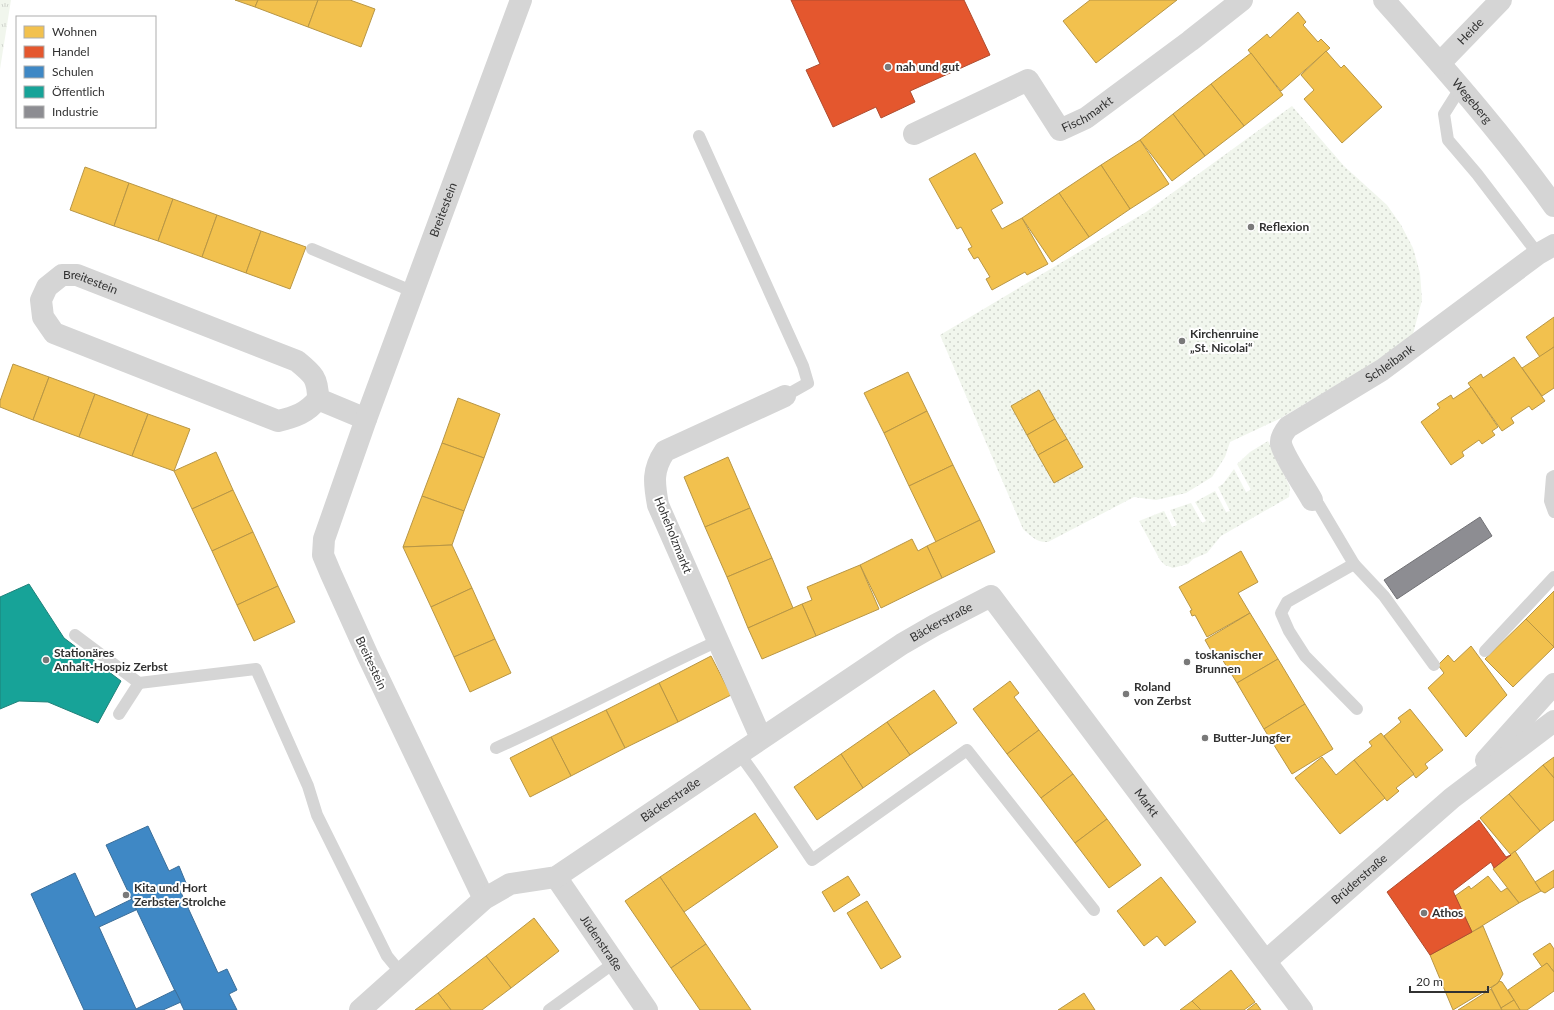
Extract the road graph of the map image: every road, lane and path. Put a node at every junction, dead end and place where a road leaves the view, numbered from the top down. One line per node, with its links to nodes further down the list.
1 (521, 0): 12 (street, Breitestein)
2 (1242, 0): 7 (street, Fischmarkt)
3 (1384, 0): 5 (street, Wegeberg)
4 (1501, 0): 5 (street, Heide)
5 (1440, 62): 6 (street, Wegeberg)
6 (1461, 87): 9 (street, Wegeberg); 10 (lane)
7 (914, 134)
8 (699, 136): 13 (lane)
9 (1554, 206)
10 (1546, 249): 17 (street, Schleibank)
11 (312, 250): 12 (lane)
12 (414, 292): 15 (street, Breitestein)
13 (785, 396): 23 (street, Hoheholzmarkt)
14 (318, 399): 14 (street, Breitestein); 15 (street)
15 (366, 419): 36 (street, Breitestein)
16 (1554, 476): 18 (lane)
17 (1312, 500): 19 (lane)
18 (1554, 512)
19 (1354, 564): 25 (lane); 28 (lane)
20 (1554, 577): 24 (lane)
21 (991, 596): 31 (street, Bäckerstraße); 38 (street, Markt)
22 (75, 636): 26 (lane)
23 (718, 641): 31 (street, Hoheholzmarkt); 32 (lane)
24 (1485, 651)
25 (1434, 665)
26 (139, 682): 29 (lane); 40 (lane)
27 (1554, 684): 34 (street, Brüderstraße)
28 (1357, 709)
29 (119, 714)
30 (1554, 720): 34 (street, Brüderstraße)
31 (761, 738): 33 (street, Bäckerstraße)
32 (496, 748)
33 (739, 753): 35 (street, Bäckerstraße); 37 (lane)
34 (1452, 798): 38 (street, Brüderstraße)
35 (556, 877): 36 (street, Bäckerstraße); 39 (street, Jüdenstraße)
36 (484, 899): 40 (street, Bäckerstraße)
37 (1094, 910)
38 (1266, 961): 44 (street, Markt)
39 (614, 963): 42 (lane); 43 (street, Jüdenstraße)
40 (401, 973): 41 (street, Bäckerstraße)
41 (360, 1010)
42 (549, 1010)
43 (647, 1010)
44 (1302, 1010)

